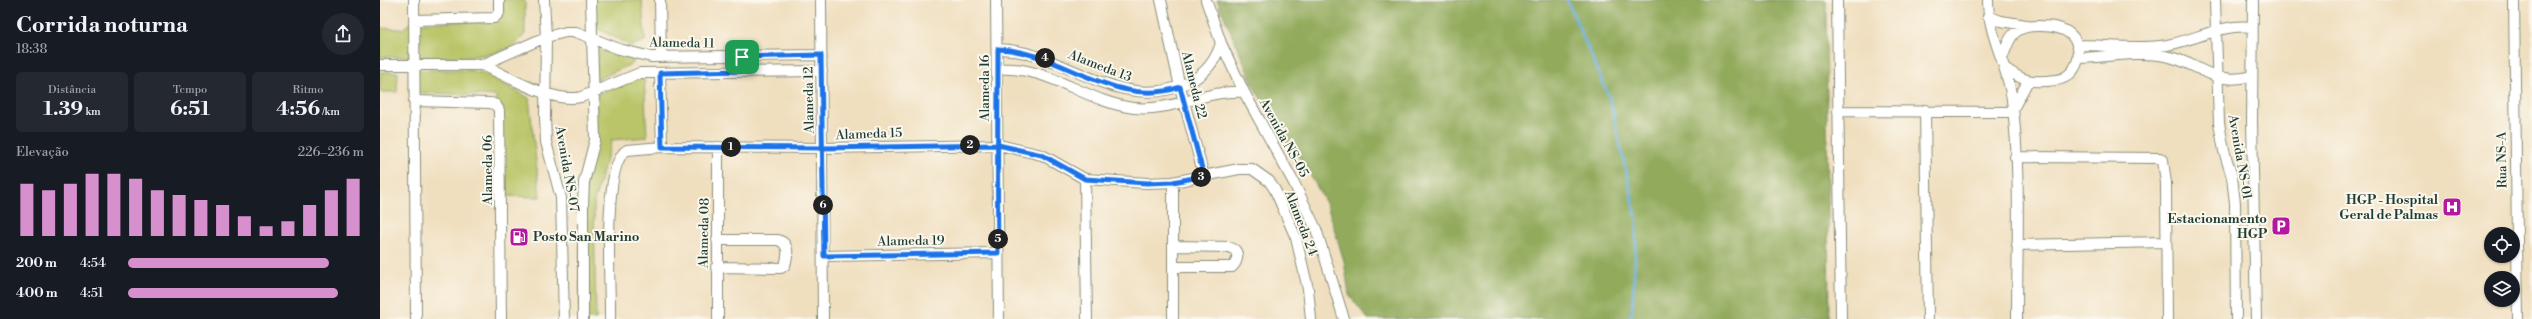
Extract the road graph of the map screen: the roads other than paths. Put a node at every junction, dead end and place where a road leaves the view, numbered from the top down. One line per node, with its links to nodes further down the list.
1 (414, 0): 16 (street)
2 (499, 0): 16 (street)
3 (544, 0): 20 (street, Avenida NS-07)
4 (591, 0): 21 (street, Avenida NS-07)
5 (660, 0): 26 (street)
6 (821, 0): 25 (street, Alameda 12)
7 (996, 0): 24 (street, Alameda 16)
8 (1161, 0): 40 (street, Alameda 22)
9 (1206, 0): 22 (street, Avenida NS-05)
10 (1837, 0): 48 (street)
11 (1988, 0): 15 (street)
12 (2215, 0): 19 (street, Avenida NS-01)
13 (2253, 0): 18 (street, Avenida NS-01)
14 (2514, 0): 86 (street, Rua NS-A)
15 (1988, 16): 17 (street); 29 (street)
16 (414, 20): 32 (street)
17 (2026, 25): 23 (street); 29 (street)
18 (2252, 27): 19 (street); 37 (street, Avenida NS-01)
19 (2216, 30): 23 (street); 38 (street, Avenida NS-01)
20 (546, 37): 21 (street, Alameda 11); 30 (street, Alameda 11); 41 (street, Avenida NS-07)
21 (594, 38): 26 (street, Alameda 11); 42 (street, Avenida NS-07)
22 (1221, 43): 40 (street, Alameda 13); 43 (street, Avenida NS-05)
23 (2077, 45): 28 (street)
24 (998, 49): 33 (street, Alameda 16); 40 (street, Alameda 13)
25 (821, 55): 27 (street, Alameda 11); 35 (street, Alameda 12)
26 (661, 57): 27 (street, Alameda 11)
27 (742, 57): 34 (street)
28 (2079, 58): 38 (street); 39 (street)
29 (2003, 63): 39 (street); 47 (street)
30 (482, 65): 32 (street); 41 (street)
31 (380, 66): 32 (street)
32 (413, 66): 44 (street)
33 (998, 69): 45 (street); 49 (street, Alameda 16)
34 (742, 71): 35 (street); 36 (street)
35 (822, 71): 52 (street, Alameda 12)
36 (660, 73): 42 (street); 50 (street)
37 (2252, 76): 38 (street); 85 (street, Avenida NS-01)
38 (2218, 78): 84 (street, Avenida NS-01)
39 (2028, 81): 47 (street)
40 (1180, 87): 45 (street, Alameda 22)
41 (546, 92): 42 (street); 69 (street, Avenida NS-07)
42 (594, 92): 70 (street, Avenida NS-07)
43 (1244, 92): 45 (street); 66 (street, Avenida NS-05)
44 (414, 101): 67 (street); 68 (street, Alameda 06)
45 (1184, 104): 55 (street, Alameda 22)
46 (1925, 110): 47 (street); 48 (street); 81 (street)
47 (2013, 110): 53 (street)
48 (1838, 111): 80 (street)
49 (998, 145): 52 (street, Alameda 15); 56 (street, Alameda 15); 62 (street, Alameda 16)
50 (662, 147): 51 (street, Alameda 15); 71 (street, Alameda 15)
51 (718, 147): 52 (street, Alameda 15); 58 (street, Alameda 08)
52 (823, 148): 63 (street, Alameda 12)
53 (2015, 157): 59 (street); 60 (street)
54 (1252, 170): 55 (street, Alameda 15); 77 (street, Alameda 24)
55 (1204, 176): 57 (street, Alameda 15)
56 (1085, 179): 57 (street, Alameda 15); 75 (street)
57 (1173, 182): 61 (street)
58 (716, 240): 64 (street, Alameda 08); 64 (street)
59 (2166, 242): 60 (street); 83 (street)
60 (2017, 245): 82 (street)
61 (1174, 246): 65 (street); 65 (street)
62 (998, 253): 63 (street, Alameda 19); 74 (street, Alameda 16)
63 (824, 256): 73 (street, Alameda 12)
64 (716, 267): 72 (street, Alameda 08)
65 (1174, 267): 76 (street)
66 (1334, 290): 78 (street, Avenida NS-05); 79 (street, Avenida NS-05)
67 (416, 319)
68 (501, 319)
69 (564, 319)
70 (583, 319)
71 (610, 319)
72 (718, 319)
73 (823, 319)
74 (999, 319)
75 (1086, 319)
76 (1174, 319)
77 (1311, 319)
78 (1336, 319)
79 (1344, 319)
80 (1841, 319)
81 (1928, 319)
82 (2017, 319)
83 (2167, 319)
84 (2236, 319)
85 (2256, 319)
86 (2518, 319)

